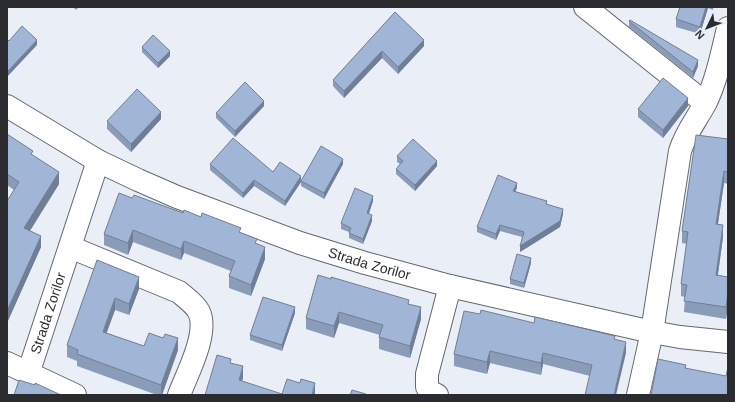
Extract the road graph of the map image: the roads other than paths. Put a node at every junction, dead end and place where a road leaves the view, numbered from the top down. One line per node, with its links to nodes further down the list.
1 (585, 7): 3 (street)
2 (728, 28): 3 (street)
3 (705, 103): 8 (street)
4 (7, 106): 5 (street, Strada Zorilor)
5 (98, 161): 6 (street, Strada Zorilor); 7 (street, Strada Zorilor)
6 (70, 247): 11 (street, Strada Zorilor); 13 (street)
7 (450, 286): 8 (street, Strada Zorilor); 14 (street)
8 (652, 332): 9 (street, Strada Zorilor); 15 (street)
9 (728, 342)
10 (7, 363): 11 (street)
11 (28, 374): 12 (street)
12 (75, 395)
13 (179, 395)
14 (437, 395)
15 (638, 395)

